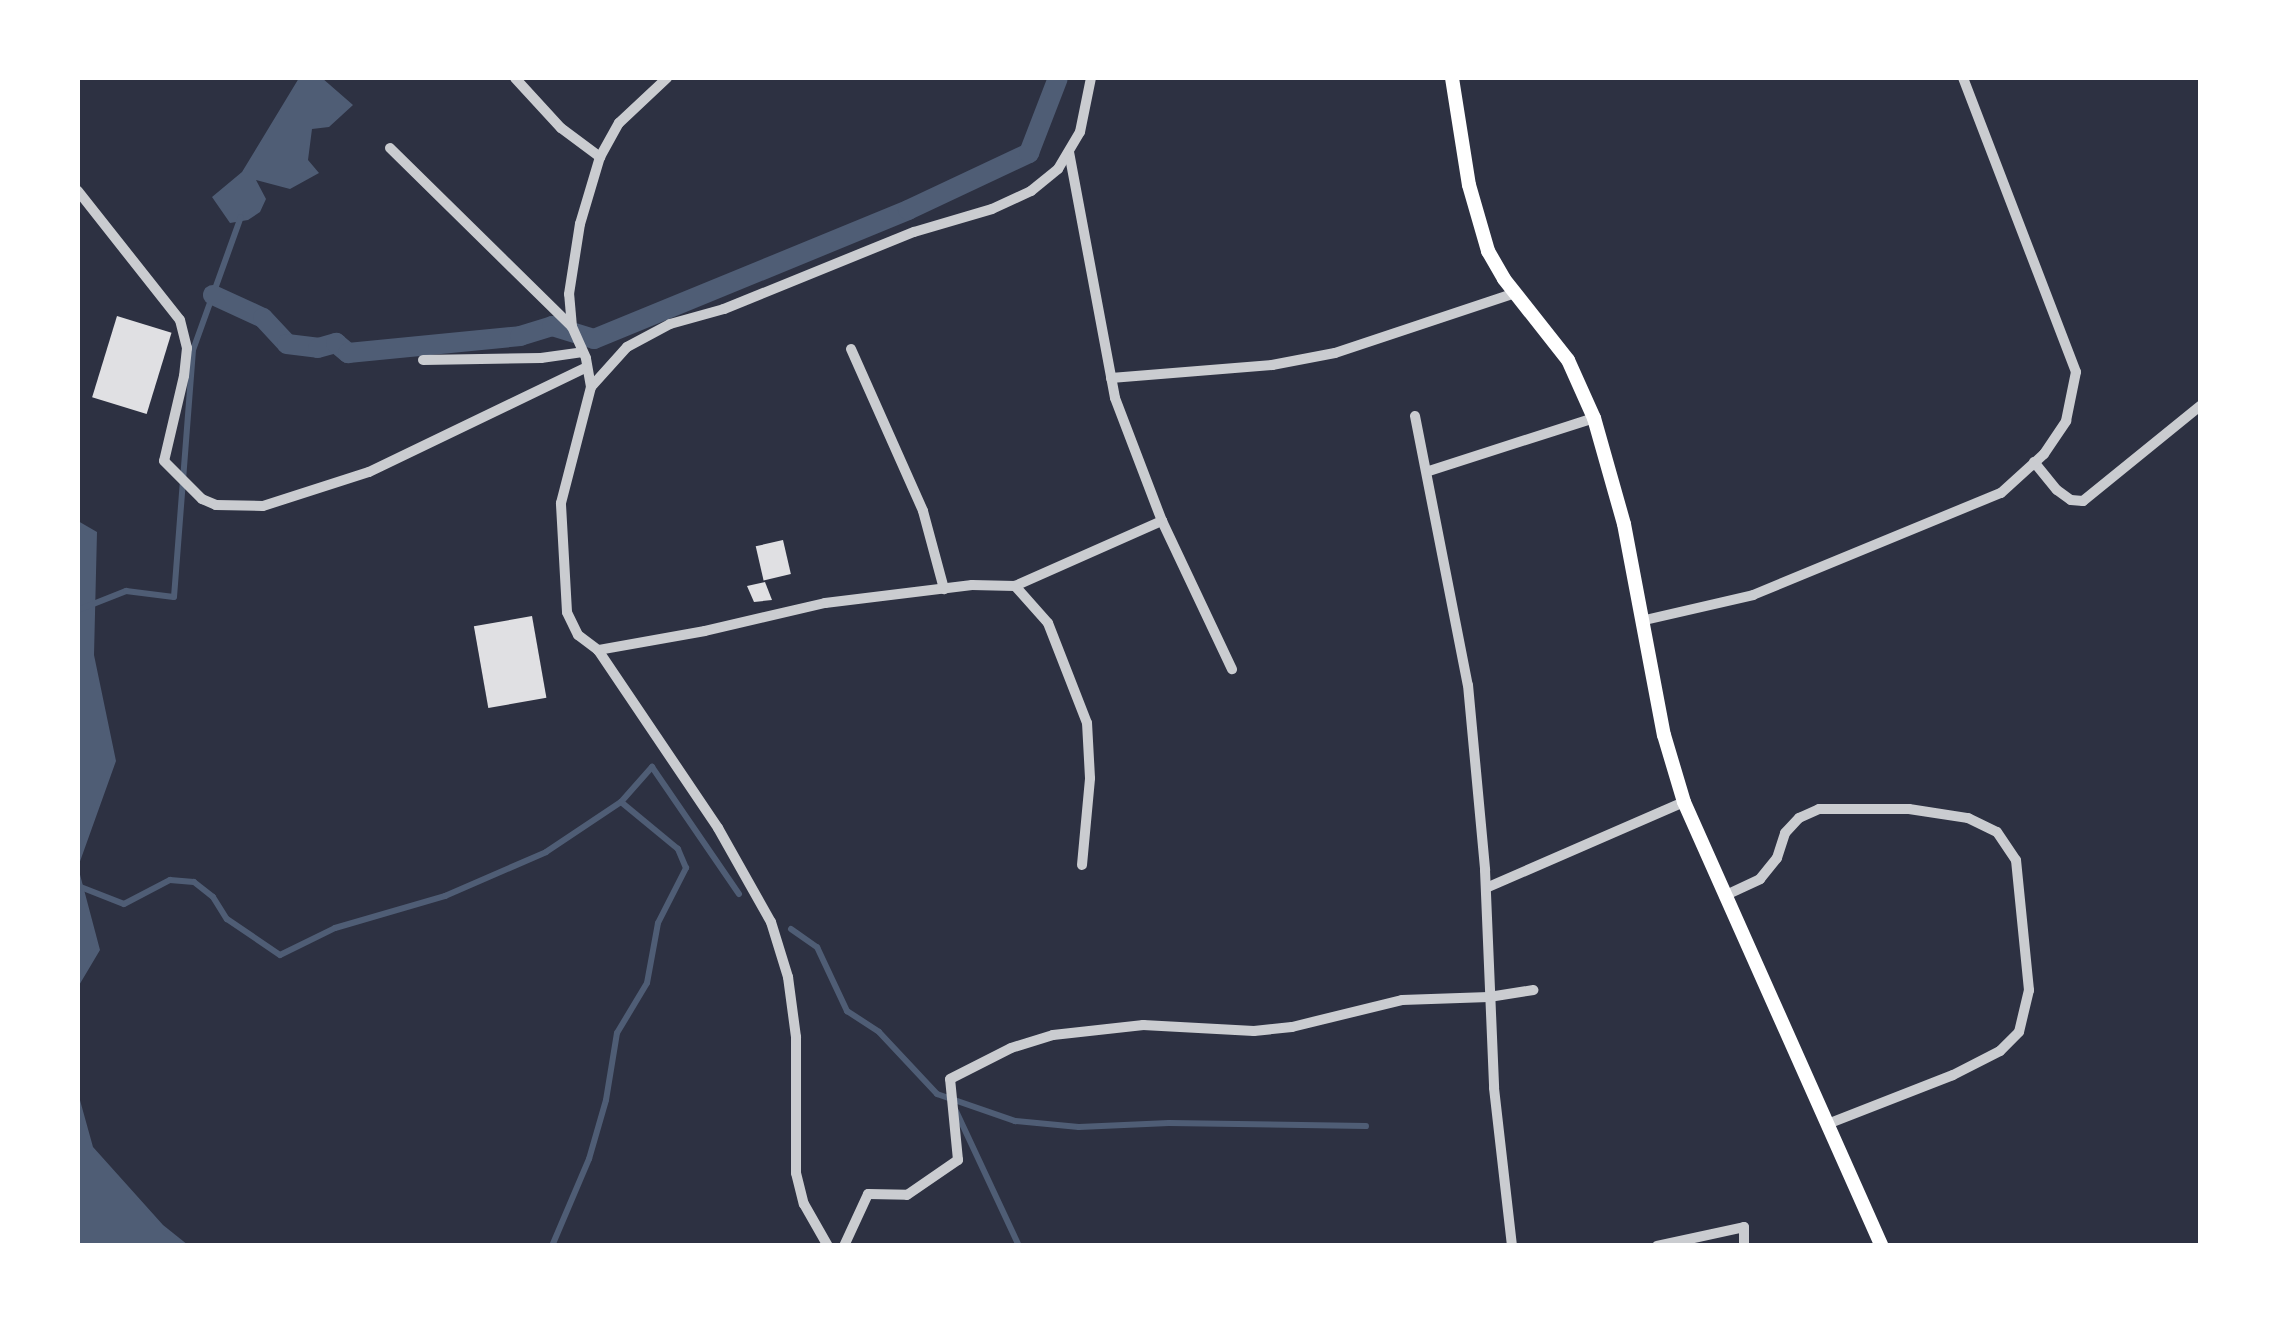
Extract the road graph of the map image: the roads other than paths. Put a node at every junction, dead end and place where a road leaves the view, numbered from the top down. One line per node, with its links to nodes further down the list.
1 (515, 78): 8 (street)
2 (667, 78): 8 (street)
3 (1092, 78): 7 (street)
4 (1452, 78): 10 (main road)
5 (1963, 78): 21 (street)
6 (390, 148): 11 (street)
7 (1069, 150): 16 (street); 17 (street)
8 (600, 158): 11 (street)
9 (78, 191): 15 (street)
10 (1515, 293): 16 (street); 20 (main road)
11 (572, 327): 12 (street)
12 (582, 348): 14 (street); 15 (street)
13 (851, 349): 25 (street)
14 (423, 360)
15 (588, 368): 17 (street)
16 (1111, 378): 23 (street)
17 (590, 387): 27 (street)
18 (2200, 406): 21 (street)
19 (1415, 416): 22 (street)
20 (1594, 418): 22 (street); 26 (main road)
21 (2034, 462): 26 (street)
22 (1429, 471): 31 (street)
23 (1162, 521): 24 (street); 28 (street)
24 (1015, 586): 25 (street); 30 (street)
25 (944, 590): 27 (street)
26 (1645, 620): 29 (main road)
27 (598, 650): 36 (street)
28 (1232, 670)
29 (1684, 802): 31 (street); 32 (main road)
30 (1082, 865)
31 (1486, 888): 34 (street)
32 (1724, 896): 35 (main road); 35 (street)
33 (1534, 990): 34 (street)
34 (1489, 997): 37 (street); 38 (street)
35 (1827, 1124): 41 (main road)
36 (828, 1246)
37 (844, 1246)
38 (1512, 1246)
39 (1657, 1246): 40 (street)
40 (1744, 1246)
41 (1882, 1246)

